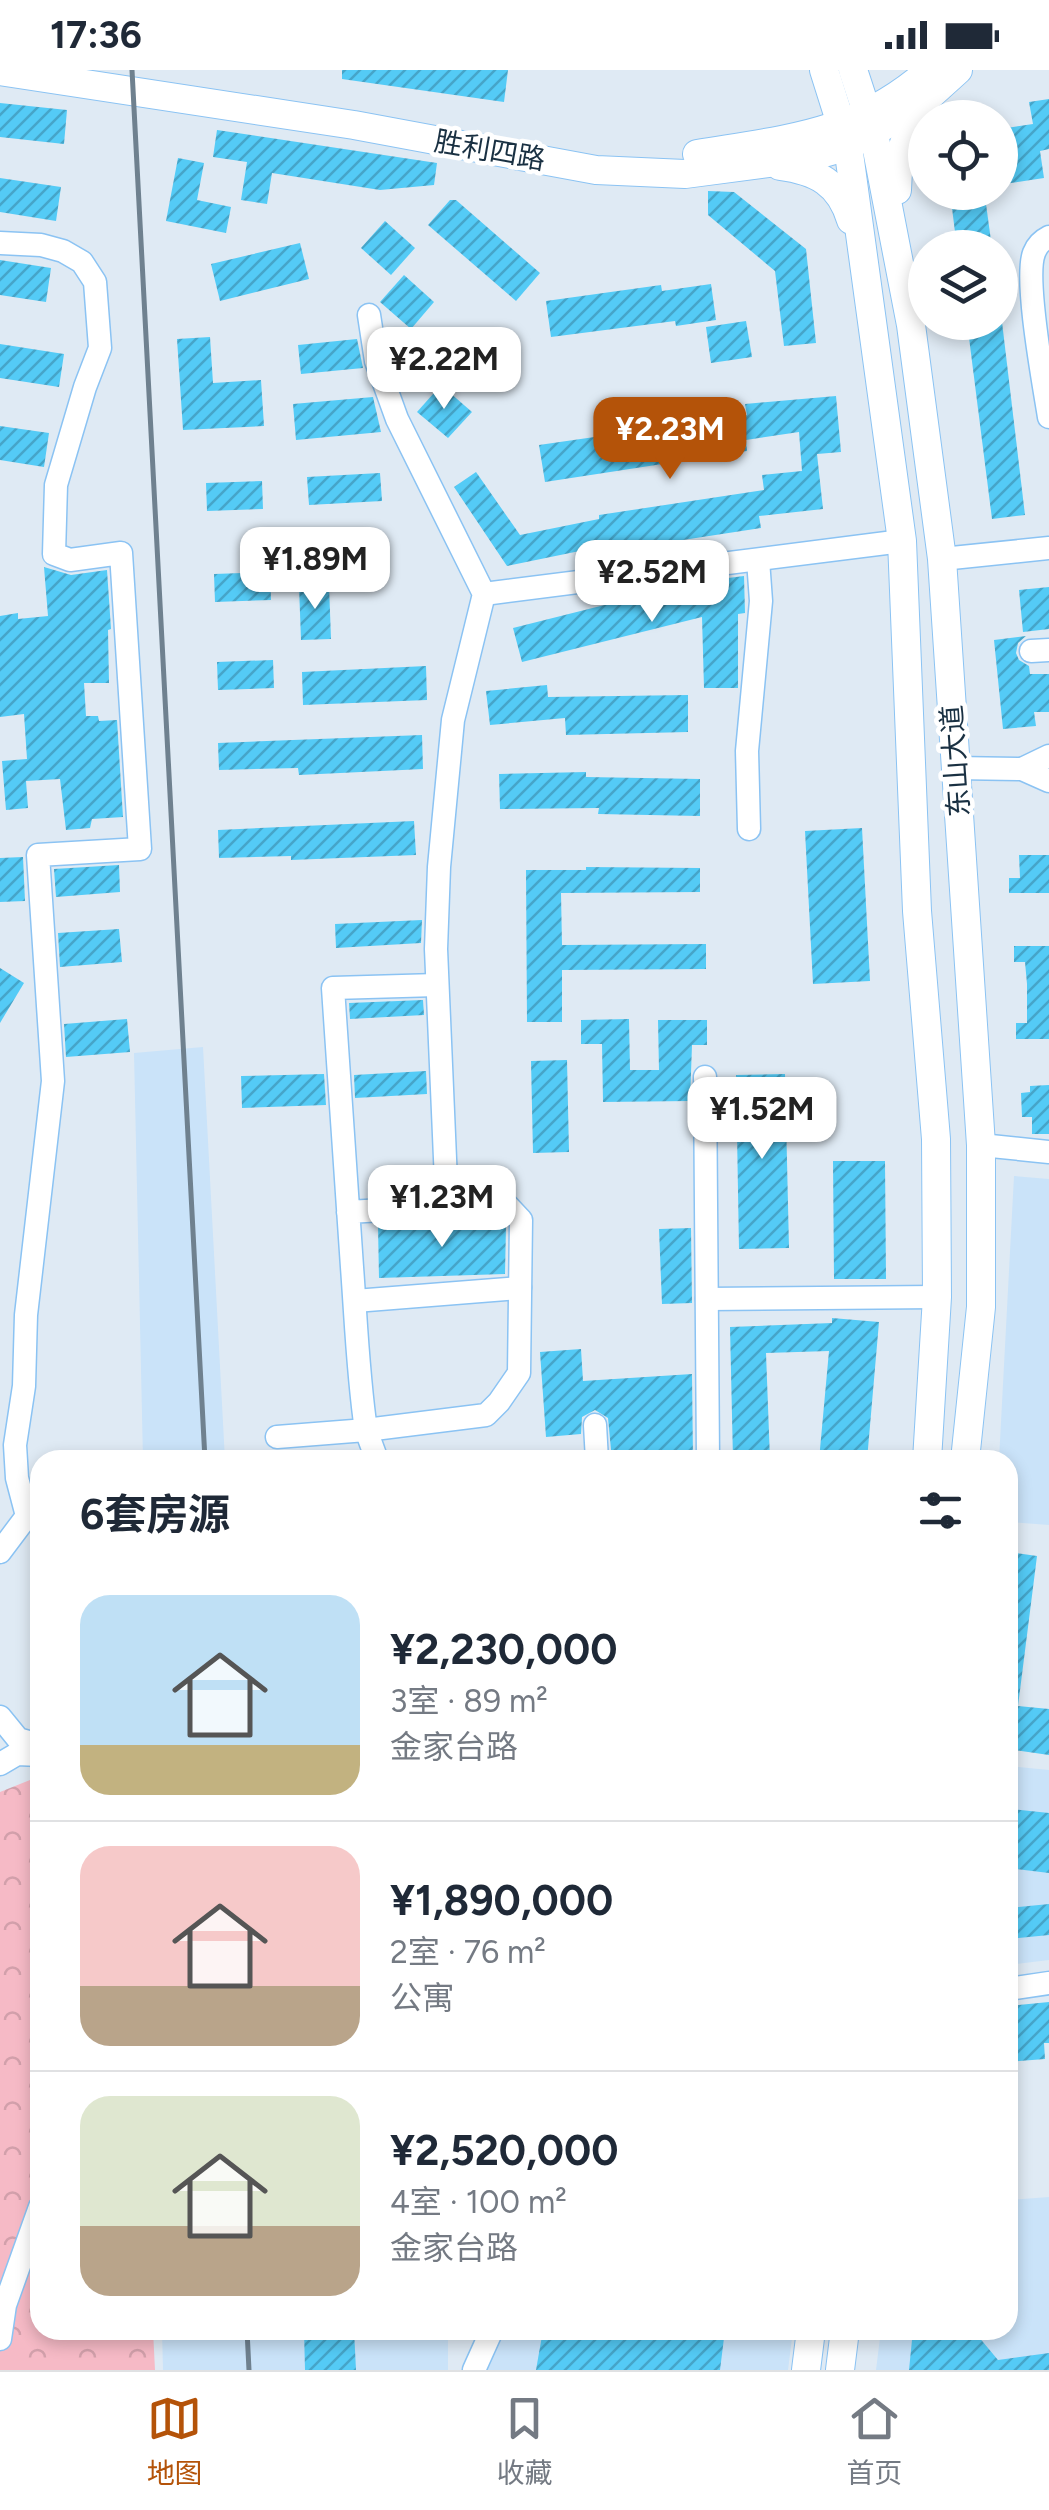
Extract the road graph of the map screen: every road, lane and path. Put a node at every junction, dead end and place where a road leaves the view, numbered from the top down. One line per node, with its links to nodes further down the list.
1 (0, 70): 8 (main road, 胜利四路)
2 (108, 70): 8 (main road, 胜利四路)
3 (824, 70): 7 (main road, 东山大道); 8 (main road)
4 (853, 70): 7 (main road, 东山大道)
5 (930, 70): 7 (main road, 胜利四路)
6 (959, 70): 7 (main road, 胜利四路); 11 (main road)
7 (858, 130): 8 (main road, 胜利四路); 12 (main road, 东山大道); 13 (main road, 东山大道)
8 (760, 154): 12 (main road)
9 (1049, 237): 16 (street)
10 (0, 243): 45 (street)
11 (908, 252)
12 (870, 304): 17 (main road, 东山大道)
13 (908, 311)
14 (369, 316): 21 (street)
15 (914, 340): 19 (main road, 东山大道)
16 (1049, 417)
17 (902, 541): 20 (street); 34 (main road, 东山大道)
18 (1049, 548): 19 (street)
19 (942, 559): 23 (main road, 东山大道)
20 (758, 560): 21 (street); 26 (street)
21 (484, 594): 27 (street)
22 (1049, 756): 24 (street)
23 (955, 768): 24 (street); 29 (main road, 东山大道)
24 (1022, 769): 25 (street)
25 (1049, 780)
26 (749, 829)
27 (437, 985): 31 (street); 32 (street)
28 (705, 1077): 35 (street)
29 (981, 1145): 30 (street); 44 (main road, 东山大道)
30 (1049, 1152)
31 (447, 1205): 32 (street); 33 (street)
32 (348, 1212): 36 (street)
33 (520, 1288): 36 (street); 38 (street)
34 (938, 1297): 35 (street); 43 (main road, 东山大道)
35 (707, 1300): 42 (street)
36 (354, 1301): 38 (street)
37 (595, 1425): 41 (street)
38 (366, 1430): 39 (street); 40 (street)
39 (278, 1438)
40 (373, 1450)
41 (596, 1450)
42 (708, 1450)
43 (928, 1450)
44 (966, 1450)
45 (0, 1552)
46 (0, 1716): 47 (street)
47 (30, 1743)
48 (30, 1754): 49 (street)
49 (0, 1764)
50 (1049, 1983): 51 (street)
51 (1018, 1987)
52 (30, 2235): 53 (street)
53 (0, 2339)
54 (488, 2340): 57 (street)
55 (810, 2340): 58 (main road)
56 (844, 2340): 59 (main road)
57 (474, 2370)
58 (806, 2370)
59 (840, 2370)

